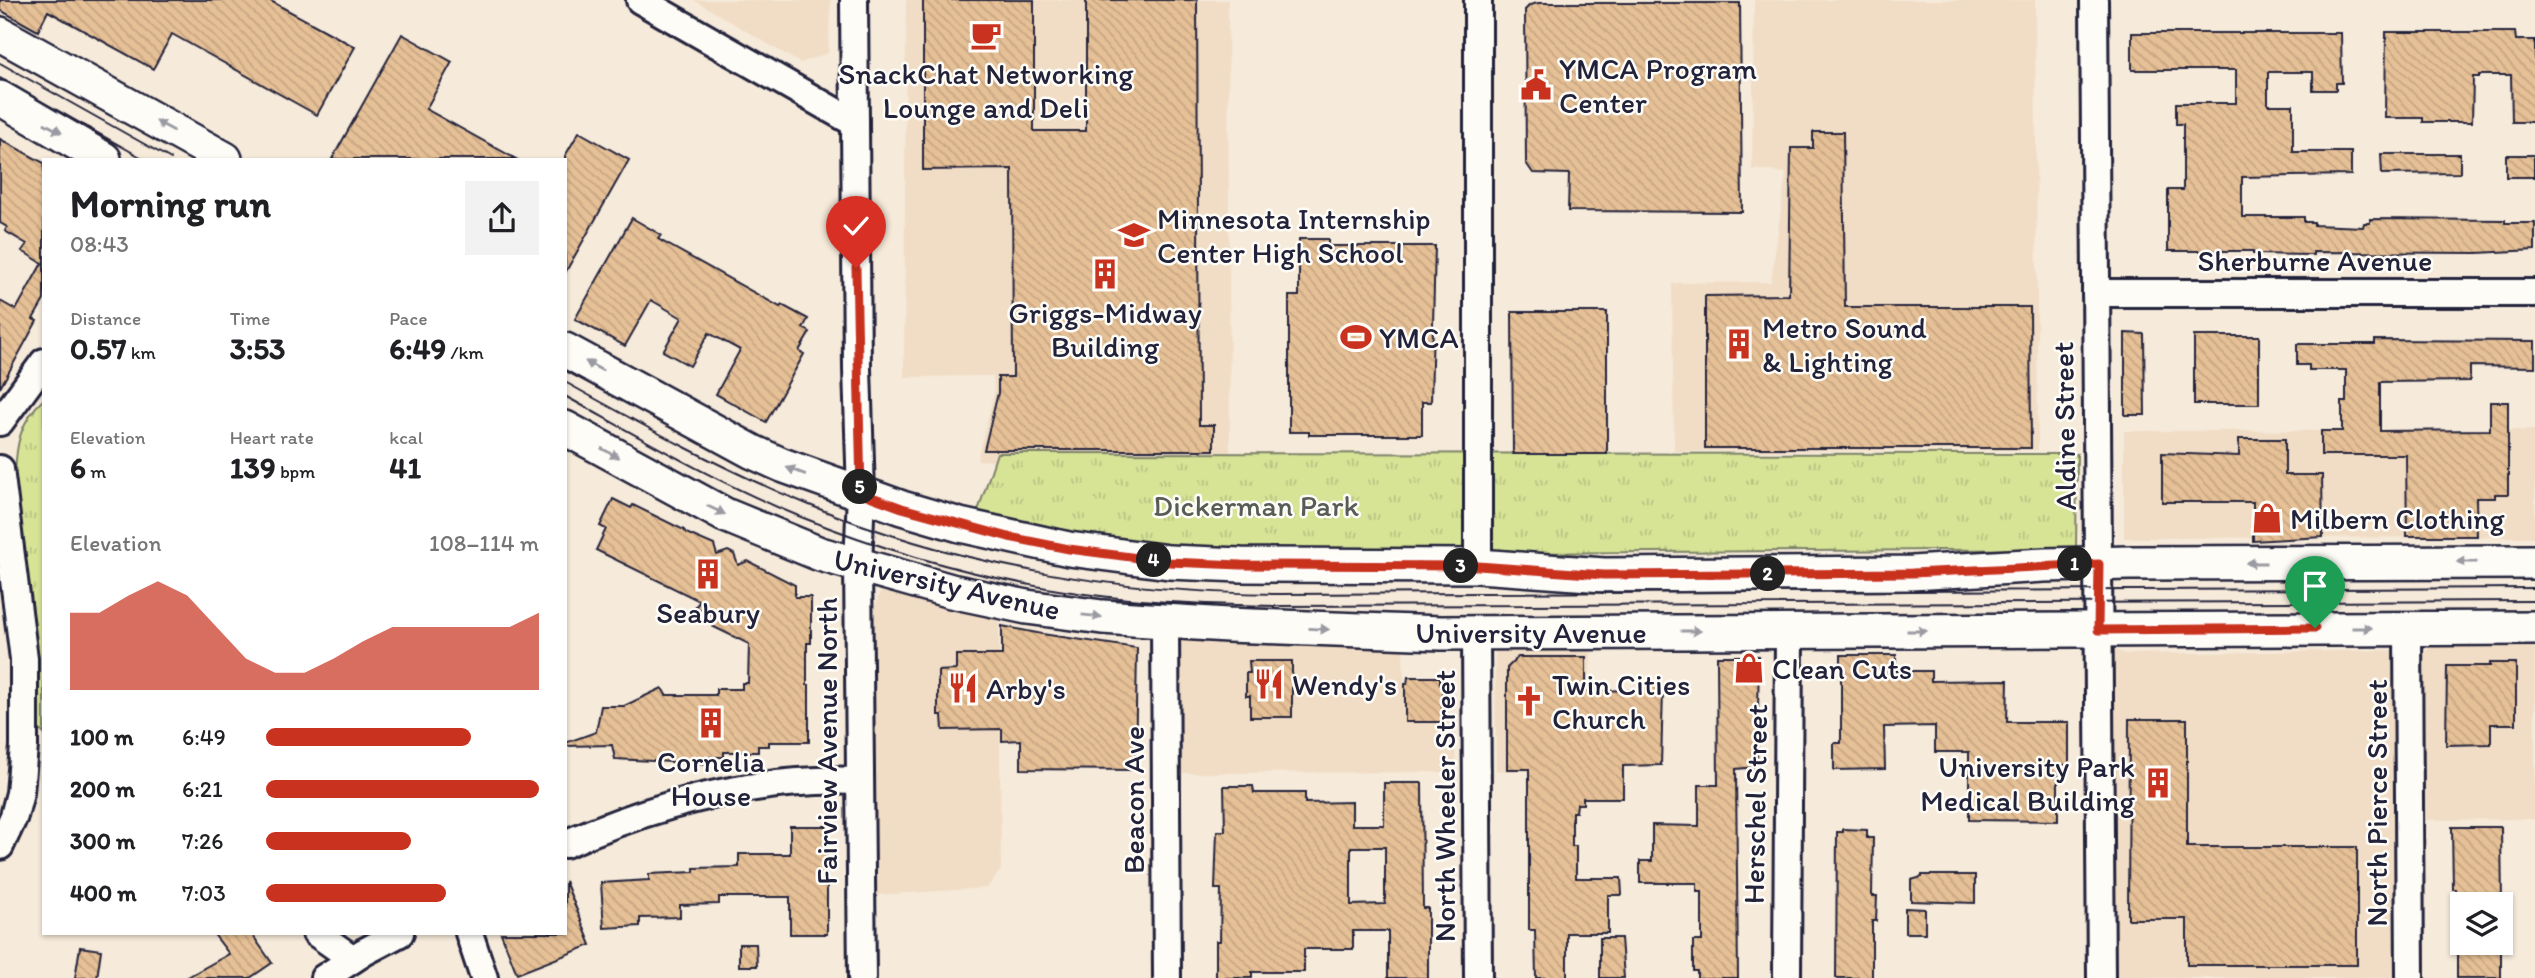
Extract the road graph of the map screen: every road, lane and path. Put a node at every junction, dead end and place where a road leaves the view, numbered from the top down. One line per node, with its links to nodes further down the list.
1 (640, 0): 7 (street)
2 (854, 0): 7 (street, Fairview Avenue North)
3 (1478, 0): 21 (street)
4 (2094, 0): 10 (street, Aldine Street)
5 (0, 34): 9 (main road, one-way to 5)
6 (0, 98): 8 (main road, one-way to 8)
7 (855, 123): 17 (street, Fairview Avenue North)
8 (102, 158)
9 (223, 158)
10 (2096, 293): 11 (street, Sherburne Avenue); 19 (street, Aldine Street)
11 (2535, 293)
12 (567, 351): 17 (main road, University Avenue, one-way to 12)
13 (42, 365): 14 (street)
14 (0, 422)
15 (567, 429): 20 (main road, University Avenue, one-way to 20)
16 (0, 469): 28 (street)
17 (861, 493): 20 (street, Fairview Avenue North); 21 (main road, University Avenue)
18 (2535, 562): 19 (main road, University Avenue, one-way to 19)
19 (2099, 564): 21 (main road, University Avenue); 25 (street, Aldine Street)
20 (858, 565): 22 (main road, University Avenue, one-way to 22); 29 (street, Fairview Avenue North)
21 (1478, 566)
22 (1165, 622): 27 (main road, University Avenue, one-way to 27); 39 (street, Beacon Ave)
23 (2408, 628): 24 (main road, University Avenue); 25 (main road, University Avenue, one-way to 23); 43 (street, North Pierce Street)
24 (2535, 628)
25 (2098, 630): 26 (main road, University Avenue, one-way to 25); 42 (street, Aldine Street)
26 (1789, 631): 27 (main road, University Avenue, one-way to 26); 41 (street, Herschel Street)
27 (1476, 633): 40 (street, North Wheeler Street)
28 (33, 769): 31 (street)
29 (859, 781): 30 (street); 38 (street, Fairview Avenue North)
30 (567, 843)
31 (0, 846)
32 (319, 935): 35 (street)
33 (396, 935): 35 (street)
34 (470, 935): 37 (street)
35 (353, 959): 36 (street)
36 (324, 978)
37 (484, 978)
38 (862, 978)
39 (1167, 978)
40 (1478, 978)
41 (1787, 978)
42 (2101, 978)
43 (2410, 978)

